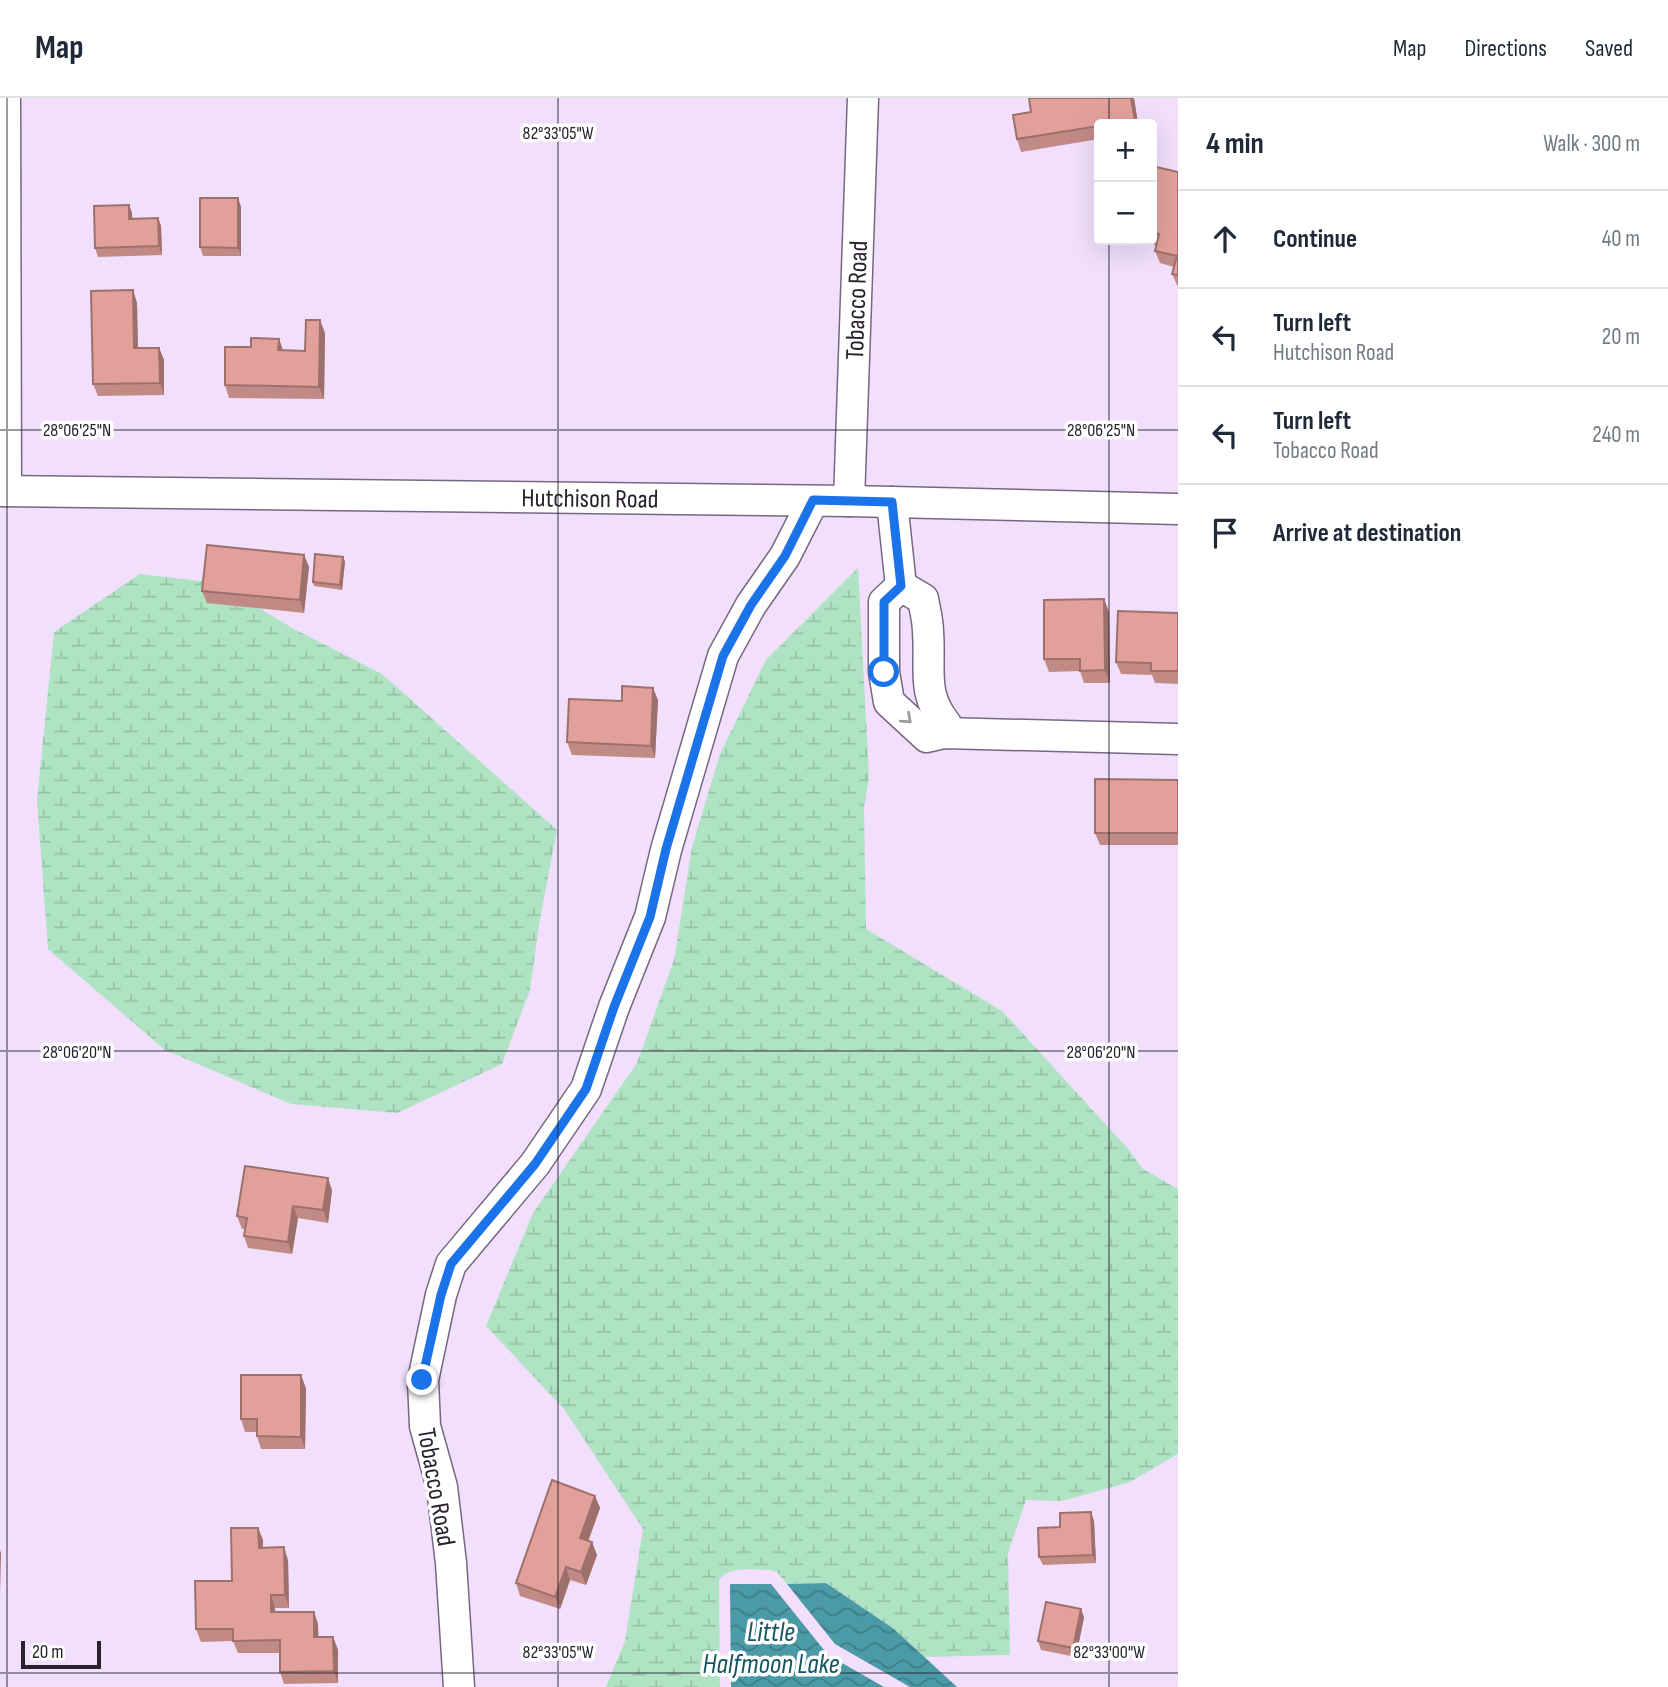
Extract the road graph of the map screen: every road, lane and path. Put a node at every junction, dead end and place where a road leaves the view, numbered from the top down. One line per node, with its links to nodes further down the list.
1 (5, 98): 3 (street)
2 (863, 98): 5 (street, Tobacco Road)
3 (3, 491): 4 (street, Hutchison Road)
4 (813, 500): 5 (street, Hutchison Road); 13 (street, Tobacco Road)
5 (849, 501): 6 (street, Hutchison Road)
6 (892, 502): 7 (street, Hutchison Road); 8 (street)
7 (1178, 509)
8 (901, 586): 9 (street); 10 (street)
9 (928, 631): 10 (street); 11 (street)
10 (885, 634): 11 (street, one-way to 11)
11 (944, 733): 12 (street)
12 (1178, 739)
13 (459, 1687)

